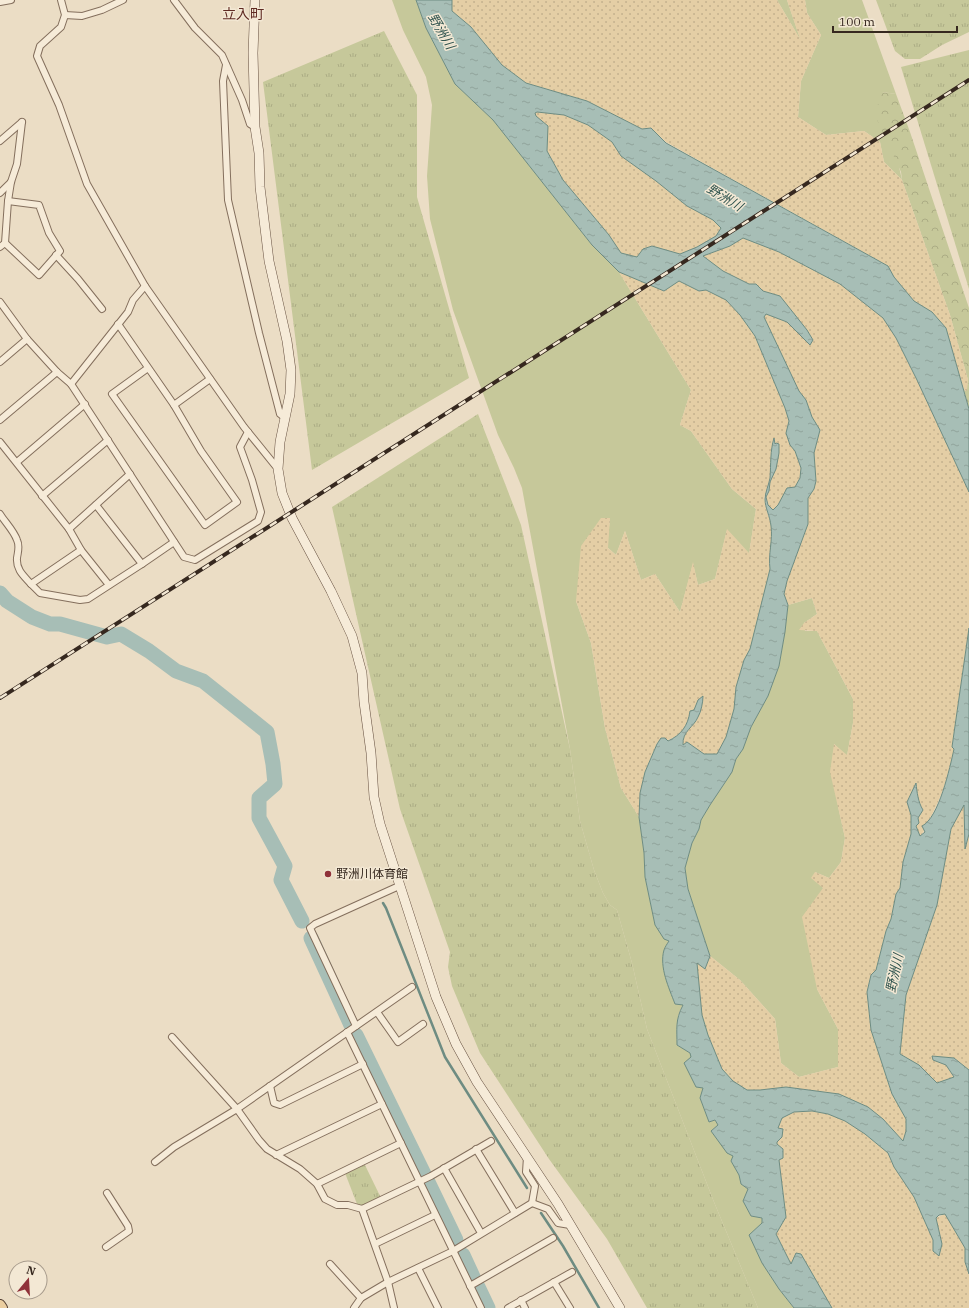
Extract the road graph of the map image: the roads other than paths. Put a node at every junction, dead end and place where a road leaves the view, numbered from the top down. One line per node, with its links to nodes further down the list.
1 (11, 0): 6 (street)
2 (61, 0): 7 (street)
3 (123, 0): 7 (street)
4 (174, 0): 8 (street)
5 (255, 0): 9 (street)
6 (0, 2)
7 (65, 15): 17 (street)
8 (226, 65): 9 (street); 29 (street)
9 (255, 127): 29 (street)
10 (0, 141): 11 (street)
11 (11, 182): 12 (street); 13 (street)
12 (0, 193)
13 (8, 201): 14 (street); 16 (street)
14 (6, 243): 15 (street); 16 (street)
15 (0, 247)
16 (56, 255): 19 (street)
17 (146, 286): 20 (street); 25 (street)
18 (2, 306): 21 (street)
19 (102, 309)
20 (118, 324): 23 (street); 26 (street)
21 (27, 339): 22 (street); 24 (street)
22 (0, 362)
23 (148, 368): 28 (street); 28 (street)
24 (57, 372): 26 (street); 30 (street)
25 (210, 379): 28 (street); 31 (street)
26 (71, 384): 27 (street)
27 (85, 404): 32 (street); 34 (street)
28 (174, 405)
29 (285, 418): 35 (street)
30 (0, 420)
31 (248, 432): 35 (street); 41 (street)
32 (108, 440): 36 (street); 37 (street)
33 (0, 442): 34 (street)
34 (17, 462): 37 (street)
35 (278, 469): 46 (street)
36 (130, 474): 38 (street); 41 (street)
37 (42, 496): 40 (street)
38 (96, 505): 40 (street); 43 (street)
39 (0, 514): 44 (street)
40 (69, 529): 42 (street)
41 (174, 542): 43 (street)
42 (81, 550): 44 (street); 45 (street)
43 (142, 564): 45 (street)
44 (31, 584): 45 (street)
45 (109, 585)
46 (399, 886): 50 (street); 61 (street)
47 (412, 987): 48 (street)
48 (377, 1012): 49 (street); 50 (street)
49 (423, 1024)
50 (356, 1026): 51 (street)
51 (347, 1032): 53 (street); 54 (street)
52 (172, 1037): 56 (street)
53 (363, 1064): 54 (street); 55 (street)
54 (270, 1086): 56 (street)
55 (382, 1104): 58 (street); 60 (street)
56 (237, 1109): 60 (street); 62 (street)
57 (491, 1141): 59 (street)
58 (401, 1143): 64 (street); 65 (street)
59 (476, 1149): 63 (street); 69 (street)
60 (276, 1155): 65 (street)
61 (527, 1157): 67 (street); 71 (street)
62 (155, 1162)
63 (444, 1168): 64 (street); 72 (street)
64 (420, 1181): 68 (street); 70 (street)
65 (317, 1184): 68 (street)
66 (107, 1193): 75 (street)
67 (532, 1203): 69 (street); 71 (street)
68 (362, 1209): 74 (street)
69 (515, 1213): 72 (street)
70 (436, 1215): 74 (street); 76 (street)
71 (570, 1226): 94 (street)
72 (482, 1234): 76 (street)
73 (553, 1238): 82 (street)
74 (375, 1244): 80 (street)
75 (106, 1247)
76 (453, 1251): 78 (street); 82 (street)
77 (330, 1264): 83 (street)
78 (418, 1268): 80 (street); 89 (street)
79 (572, 1272): 81 (street)
80 (388, 1282): 83 (street); 88 (street)
81 (554, 1282): 84 (street); 93 (street)
82 (470, 1286): 90 (street)
83 (361, 1298): 87 (street)
84 (521, 1300): 91 (street); 92 (street)
85 (0, 1305): 86 (main road)
86 (2, 1308)
87 (354, 1308)
88 (394, 1308)
89 (438, 1308)
90 (481, 1308)
91 (508, 1308)
92 (526, 1308)
93 (570, 1308)
94 (620, 1308)

